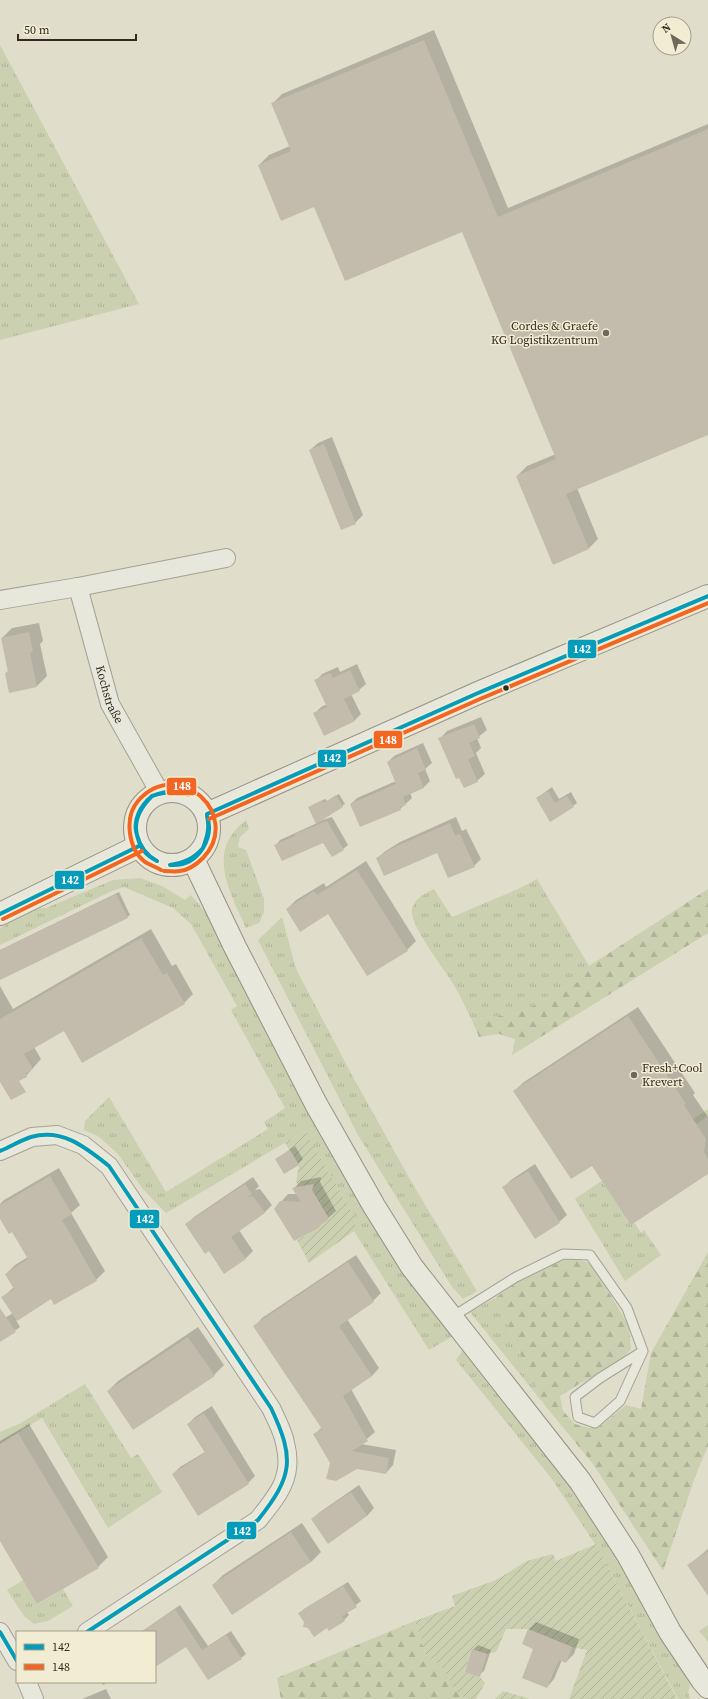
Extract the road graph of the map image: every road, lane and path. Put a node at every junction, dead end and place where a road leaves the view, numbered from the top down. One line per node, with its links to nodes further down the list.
1 (226, 558): 2 (street)
2 (78, 587): 4 (street); 5 (street, Kochstraße)
3 (708, 596): 6 (street)
4 (0, 600)
5 (160, 793): 6 (street); 7 (street)
6 (207, 814): 8 (street)
7 (139, 846): 8 (street); 9 (street)
8 (193, 859): 11 (street)
9 (0, 914)
10 (0, 1151): 13 (street)
11 (451, 1318): 12 (lane); 17 (street)
12 (643, 1351): 12 (lane)
13 (89, 1631)
14 (0, 1632): 15 (street)
15 (16, 1659)
16 (27, 1683): 18 (street)
17 (708, 1687)
18 (34, 1699)

